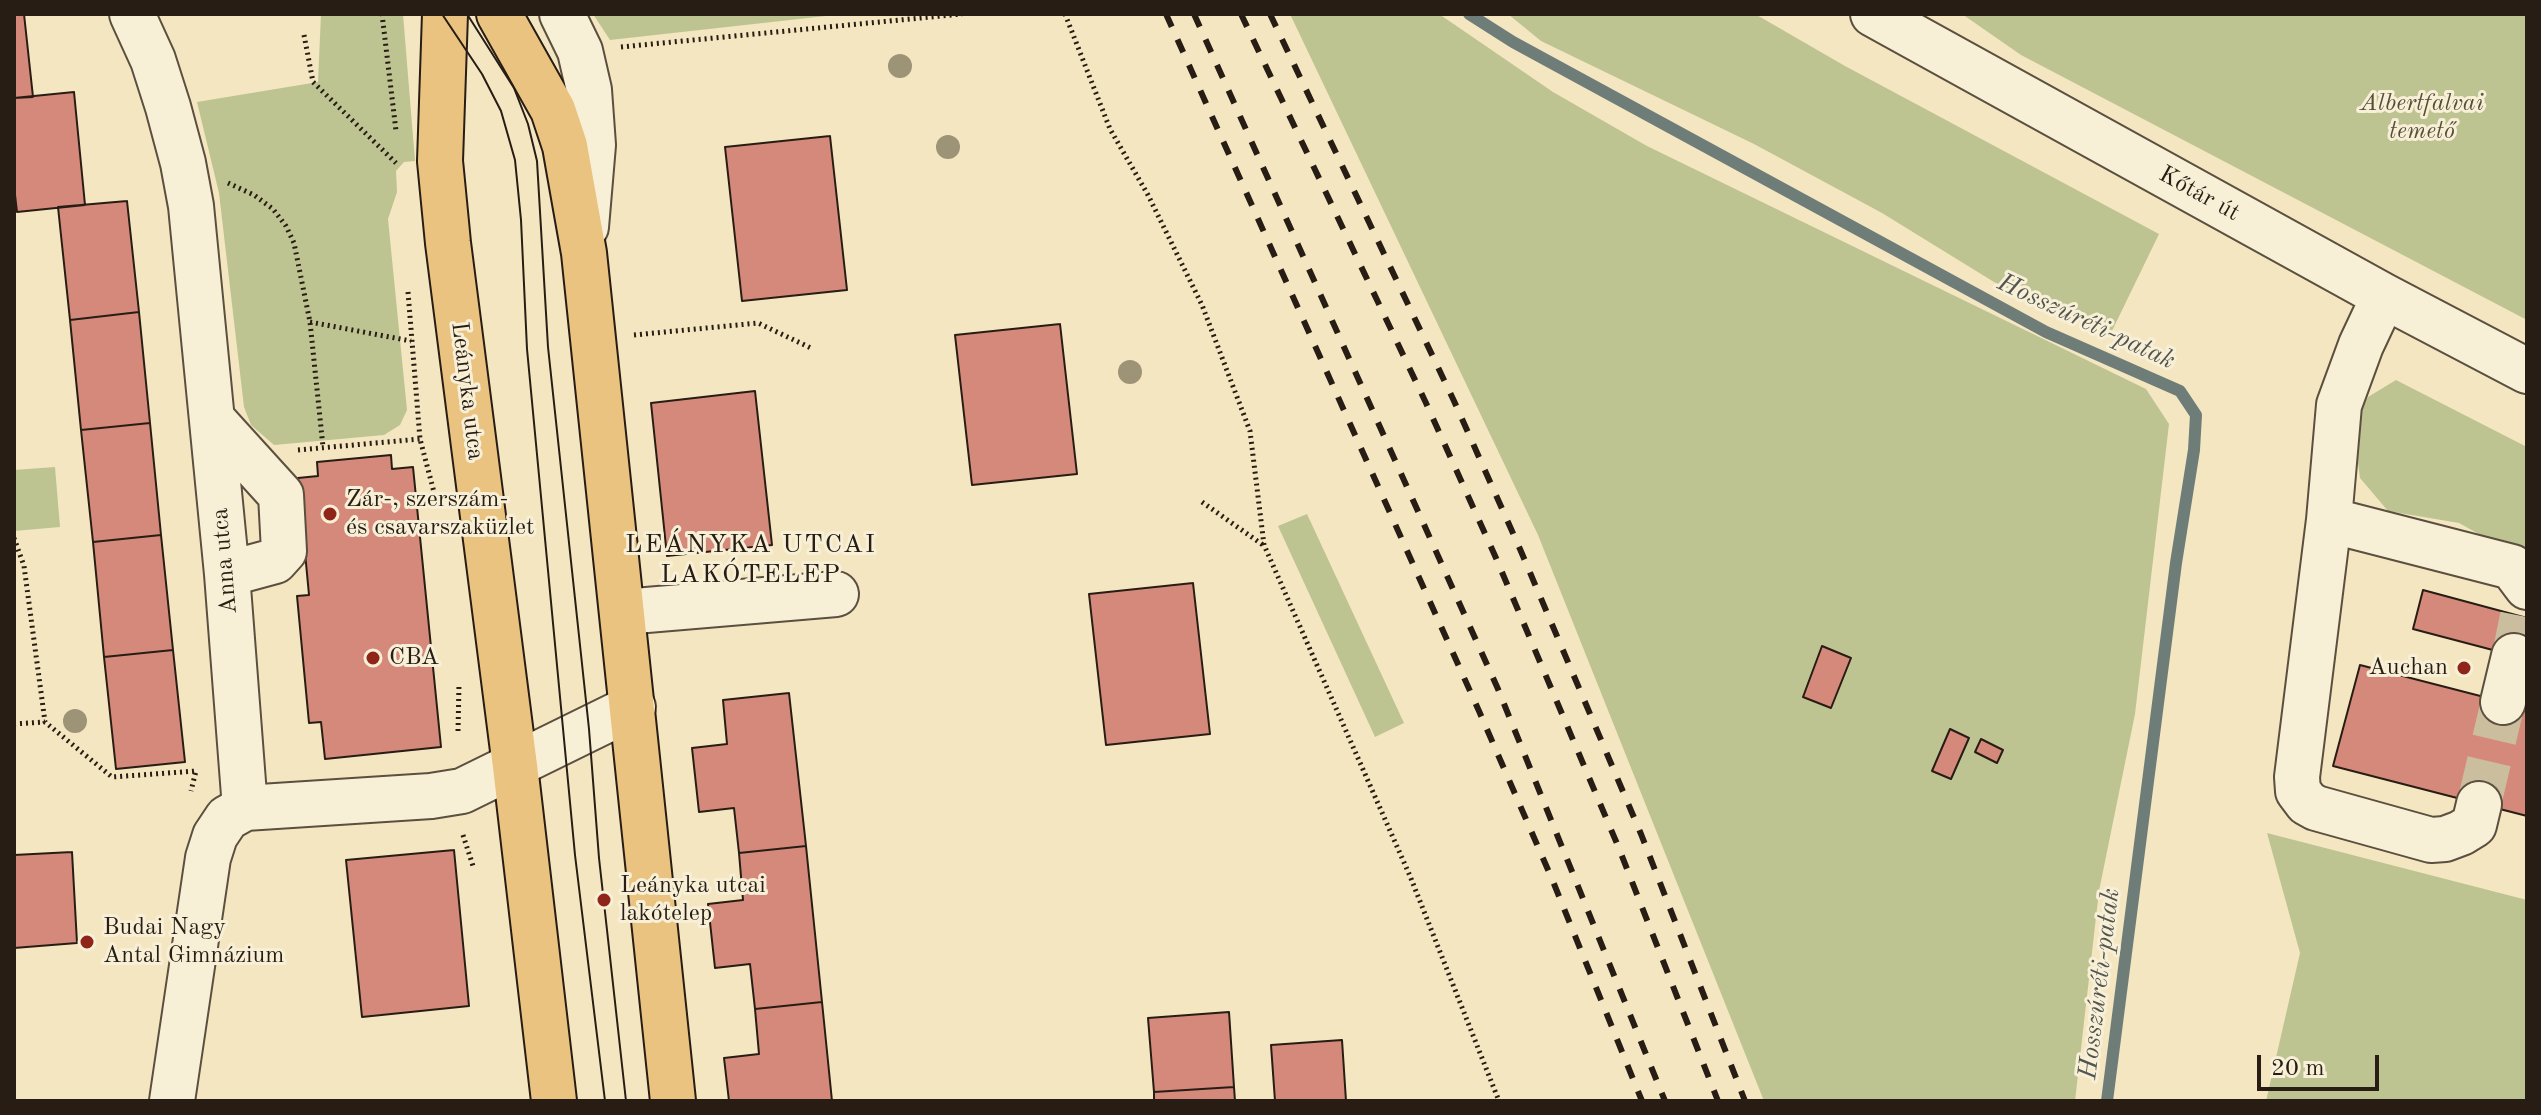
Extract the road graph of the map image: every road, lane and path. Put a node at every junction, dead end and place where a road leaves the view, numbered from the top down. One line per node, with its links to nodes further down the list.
1 (132, 14): 12 (street, Anna utca)
2 (382, 14): 10 (path)
3 (445, 14): 35 (main road, Leányka utca)
4 (499, 14): 13 (main road)
5 (962, 14): 8 (path)
6 (1065, 14): 27 (path)
7 (1873, 14): 14 (street, Kőtár út)
8 (571, 32): 13 (street)
9 (304, 35): 11 (path)
10 (396, 136)
11 (398, 152)
12 (183, 163): 15 (path); 20 (street, Anna utca)
13 (584, 253): 16 (main road)
14 (2384, 296): 19 (street, Kőtár út); 25 (street)
15 (310, 322): 17 (path); 22 (path)
16 (593, 339): 18 (path); 30 (main road)
17 (411, 341)
18 (811, 348)
19 (2527, 371)
20 (212, 419): 23 (street); 28 (street, Anna utca)
21 (420, 439): 22 (path)
22 (323, 447): 23 (path)
23 (244, 454): 28 (street)
24 (1202, 502): 27 (path)
25 (2329, 520): 31 (street); 36 (street)
26 (14, 538): 34 (path)
27 (1264, 545): 41 (path)
28 (227, 574): 37 (street, Anna utca)
29 (836, 594): 30 (street)
30 (623, 612): 33 (main road)
31 (2522, 614): 32 (street)
32 (2503, 702)
33 (633, 707): 35 (street); 40 (main road)
34 (14, 724)
35 (515, 766): 37 (street); 39 (main road, Leányka utca)
36 (2479, 804)
37 (245, 808): 38 (street)
38 (172, 1101)
39 (554, 1101)
40 (673, 1101)
41 (1499, 1101)

